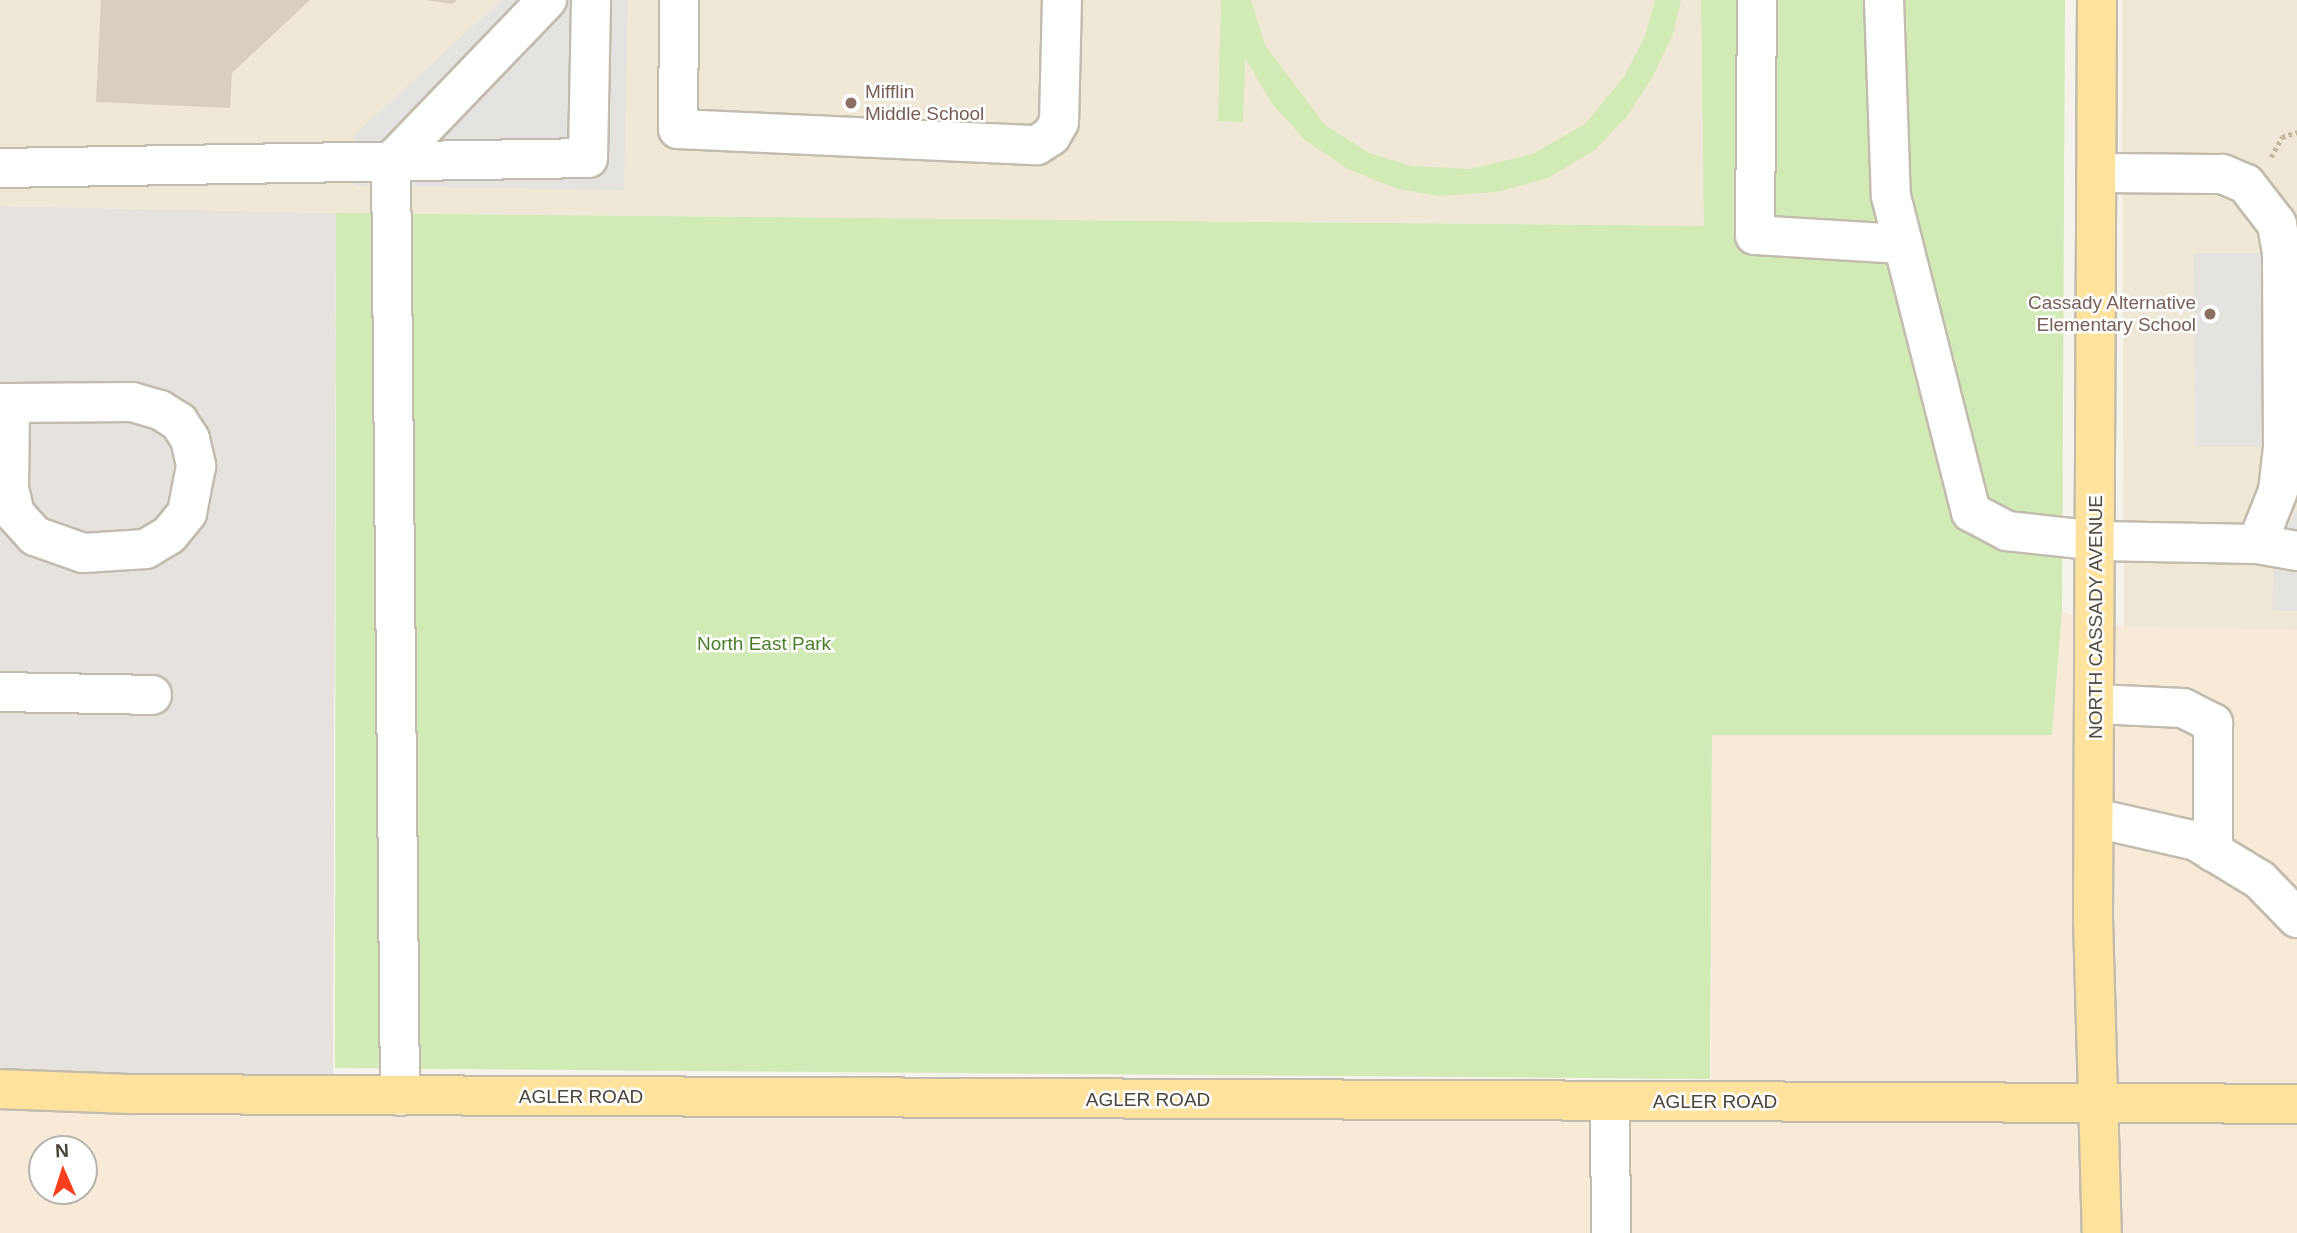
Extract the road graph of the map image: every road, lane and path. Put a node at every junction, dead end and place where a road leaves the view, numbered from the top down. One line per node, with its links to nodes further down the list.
1 (547, 0): 10 (lane)
2 (592, 0): 10 (lane)
3 (679, 0): 4 (lane)
4 (1062, 0)
5 (1757, 0): 13 (lane)
6 (1884, 0): 13 (lane)
7 (2097, 0): 12 (main road, NORTH CASSADY AVENUE)
8 (2297, 132): 9 (path)
9 (2270, 157)
10 (391, 162): 11 (lane); 25 (lane)
11 (0, 168)
12 (2097, 173): 15 (main road, NORTH CASSADY AVENUE); 16 (lane)
13 (1903, 244): 15 (lane)
14 (5, 403): 14 (lane)
15 (2097, 541): 16 (lane); 20 (main road, NORTH CASSADY AVENUE)
16 (2257, 544): 17 (lane)
17 (2297, 551)
18 (0, 692): 19 (lane)
19 (152, 695)
20 (2096, 704): 21 (main road, NORTH CASSADY AVENUE); 22 (lane)
21 (2095, 818): 22 (lane); 26 (main road, NORTH CASSADY AVENUE)
22 (2213, 852): 23 (lane)
23 (2297, 918)
24 (0, 1089): 25 (main road, AGLER ROAD)
25 (400, 1096): 27 (main road, AGLER ROAD)
26 (2099, 1101): 27 (main road, AGLER ROAD); 28 (main road, AGLER ROAD); 30 (main road, NORTH CASSADY AVENUE)
27 (1610, 1103): 29 (lane)
28 (2297, 1104)
29 (1611, 1233)
30 (2102, 1233)

